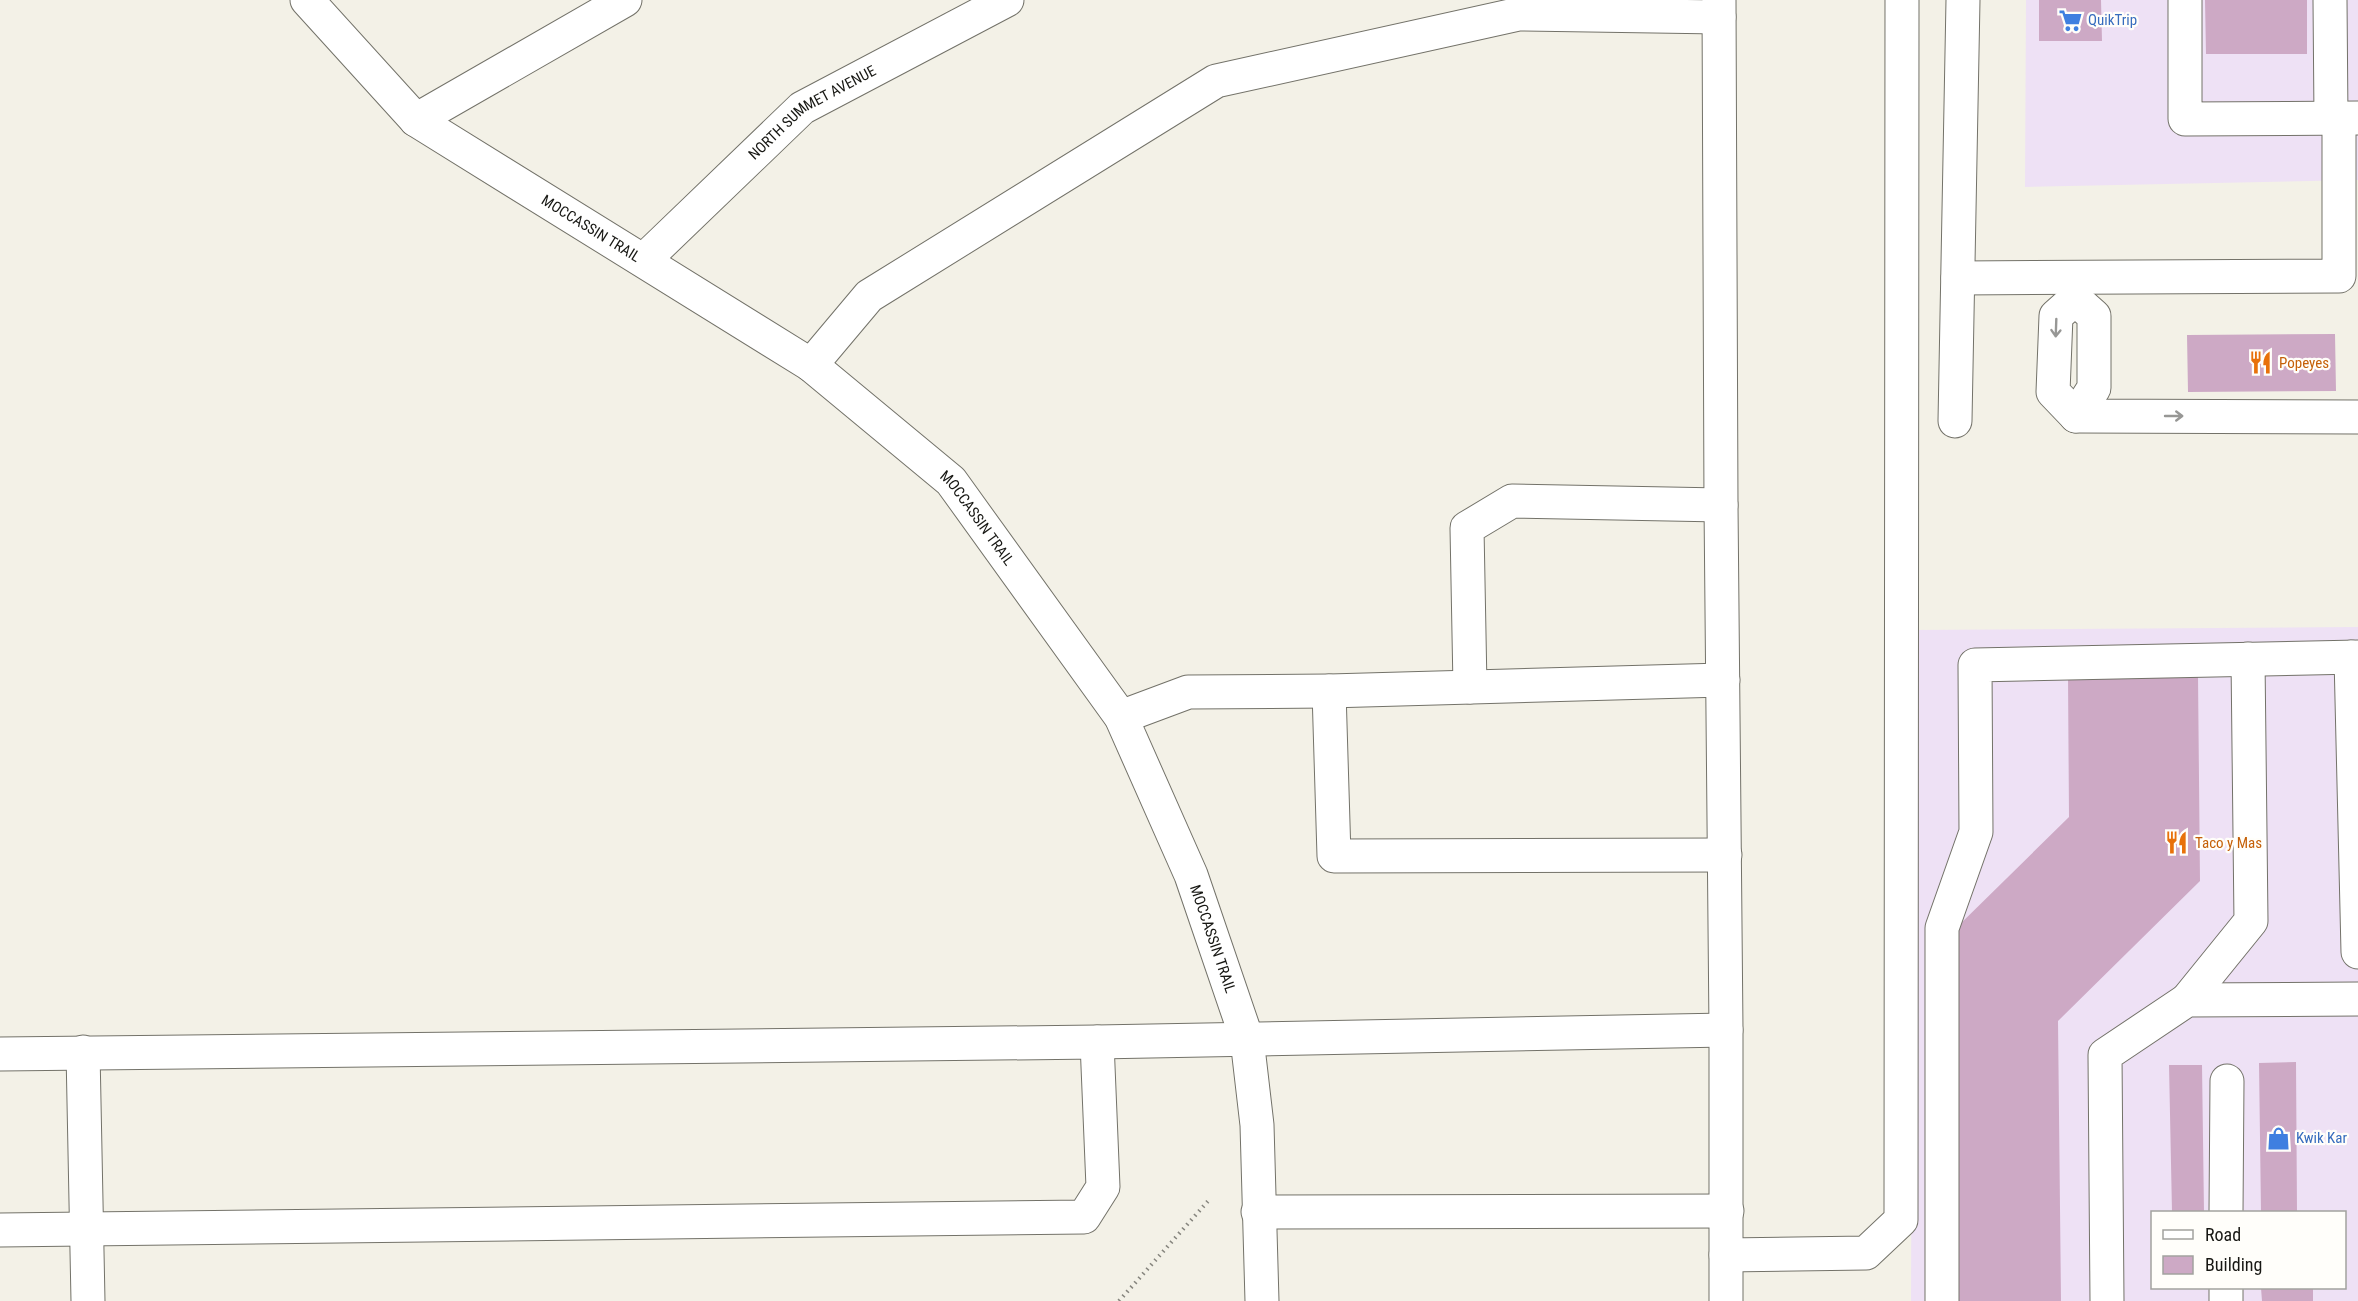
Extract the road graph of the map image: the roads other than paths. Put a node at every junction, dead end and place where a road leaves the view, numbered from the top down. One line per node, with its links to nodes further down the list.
1 (307, 0): 10 (street, MOCCASSIN TRAIL)
2 (625, 0): 10 (street)
3 (1007, 0): 11 (street, NORTH SUMMET AVENUE)
4 (1902, 0): 40 (street)
5 (1963, 0): 12 (street)
6 (2185, 0): 9 (street)
7 (2330, 0): 9 (street)
8 (1719, 9): 15 (street); 18 (street)
9 (2343, 118): 13 (street)
10 (416, 120): 11 (street, MOCCASSIN TRAIL)
11 (644, 260): 15 (street, MOCCASSIN TRAIL)
12 (1958, 278): 14 (street); 17 (street)
13 (2349, 282): 14 (street)
14 (2075, 289): 16 (street, one-way to 16)
15 (811, 365): 24 (street, MOCCASSIN TRAIL)
16 (2358, 417)
17 (1954, 421)
18 (1721, 505): 21 (street); 22 (street)
19 (2355, 657): 20 (street); 26 (street)
20 (2248, 659): 28 (street); 44 (street)
21 (1722, 680): 22 (street); 25 (street)
22 (1470, 687): 23 (street)
23 (1329, 691): 24 (street); 25 (street)
24 (1121, 717): 30 (street, MOCCASSIN TRAIL)
25 (1725, 855): 29 (street)
26 (2358, 952)
27 (2358, 999): 28 (street)
28 (2187, 1000): 45 (street)
29 (1726, 1030): 30 (street); 35 (street)
30 (1246, 1039): 31 (street); 37 (street, MOCCASSIN TRAIL)
31 (1097, 1042): 32 (street); 38 (street)
32 (83, 1052): 33 (street); 38 (street)
33 (0, 1054)
34 (2227, 1080): 36 (street)
35 (1727, 1211): 37 (street); 40 (street)
36 (2226, 1211)
37 (1258, 1212): 42 (street, MOCCASSIN TRAIL)
38 (88, 1228): 39 (street); 41 (street)
39 (0, 1230)
40 (1726, 1255): 43 (street)
41 (88, 1301)
42 (1262, 1301)
43 (1726, 1301)
44 (1942, 1301)
45 (2107, 1301)

